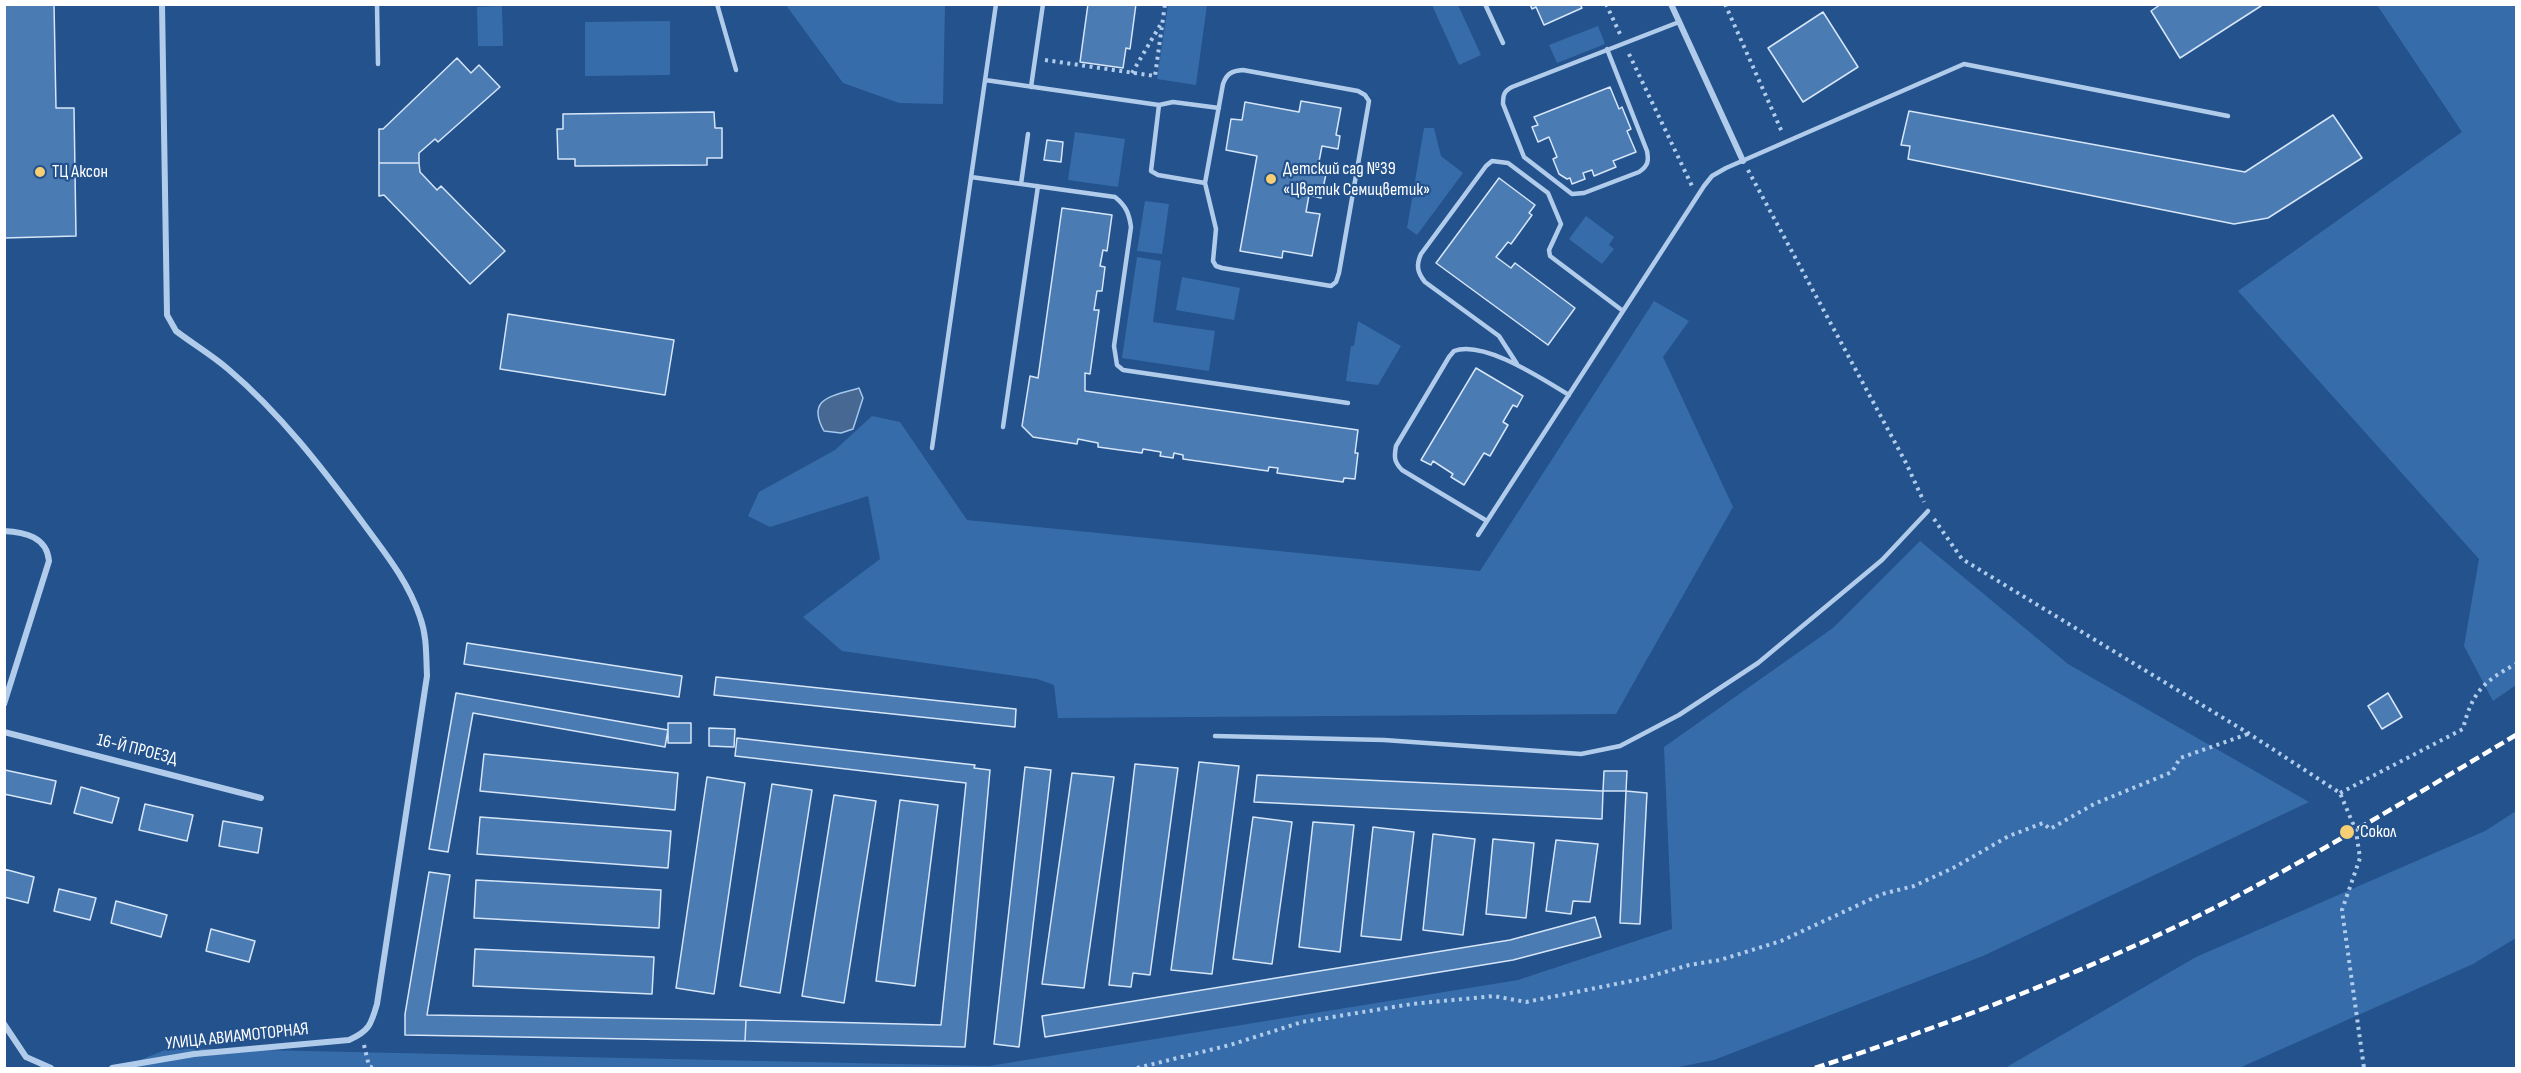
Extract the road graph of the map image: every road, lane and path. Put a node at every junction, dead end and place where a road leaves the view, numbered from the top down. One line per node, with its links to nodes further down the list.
1 (162, 4): 51 (street)
2 (377, 4): 17 (lane)
3 (717, 4): 18 (lane)
4 (996, 4): 20 (lane)
5 (1043, 4): 16 (lane)
6 (1165, 4): 11 (path)
7 (1485, 4): 14 (lane)
8 (1606, 4): 13 (path)
9 (1671, 4): 12 (street)
10 (1725, 4): 26 (path)
11 (1163, 19): 19 (path); 19 (path)
12 (1679, 22): 13 (lane); 27 (street)
13 (1624, 43): 15 (lane); 32 (path)
14 (1503, 44)
15 (1608, 50): 15 (lane)
16 (1035, 58): 19 (path); 21 (lane)
17 (378, 64)
18 (736, 70)
19 (1132, 72)
20 (985, 80): 21 (lane); 28 (lane)
21 (1031, 87): 22 (lane)
22 (1159, 105): 23 (lane); 29 (lane)
23 (1219, 108): 29 (lane); 29 (lane)
24 (2228, 116): 26 (lane)
25 (1028, 134): 30 (lane)
26 (1787, 142): 27 (lane)
27 (1743, 161): 32 (lane); 39 (path)
28 (971, 177): 30 (lane); 38 (lane)
29 (1205, 183)
30 (1021, 184): 31 (lane)
31 (1038, 186): 36 (lane); 37 (lane)
32 (1697, 197): 33 (lane)
33 (1623, 311): 34 (lane); 35 (lane)
34 (1517, 364): 35 (lane); 40 (lane)
35 (1569, 395): 40 (lane)
36 (1348, 403)
37 (1003, 427)
38 (932, 448)
39 (1928, 511): 46 (path); 47 (lane)
40 (1487, 521): 42 (lane)
41 (4, 531): 44 (street)
42 (1478, 535)
43 (2517, 663): 48 (path)
44 (4, 704)
45 (4, 732): 49 (street, 16-Й ПРОЕЗД)
46 (2248, 733): 48 (path); 55 (path)
47 (1215, 736)
48 (2340, 793): 56 (path)
49 (261, 798)
50 (4, 1024): 52 (street)
51 (364, 1033): 53 (street, УЛИЦА АВИАМОТОРНАЯ); 54 (path)
52 (51, 1068)
53 (112, 1068)
54 (373, 1068)
55 (1137, 1068)
56 (2364, 1068)

